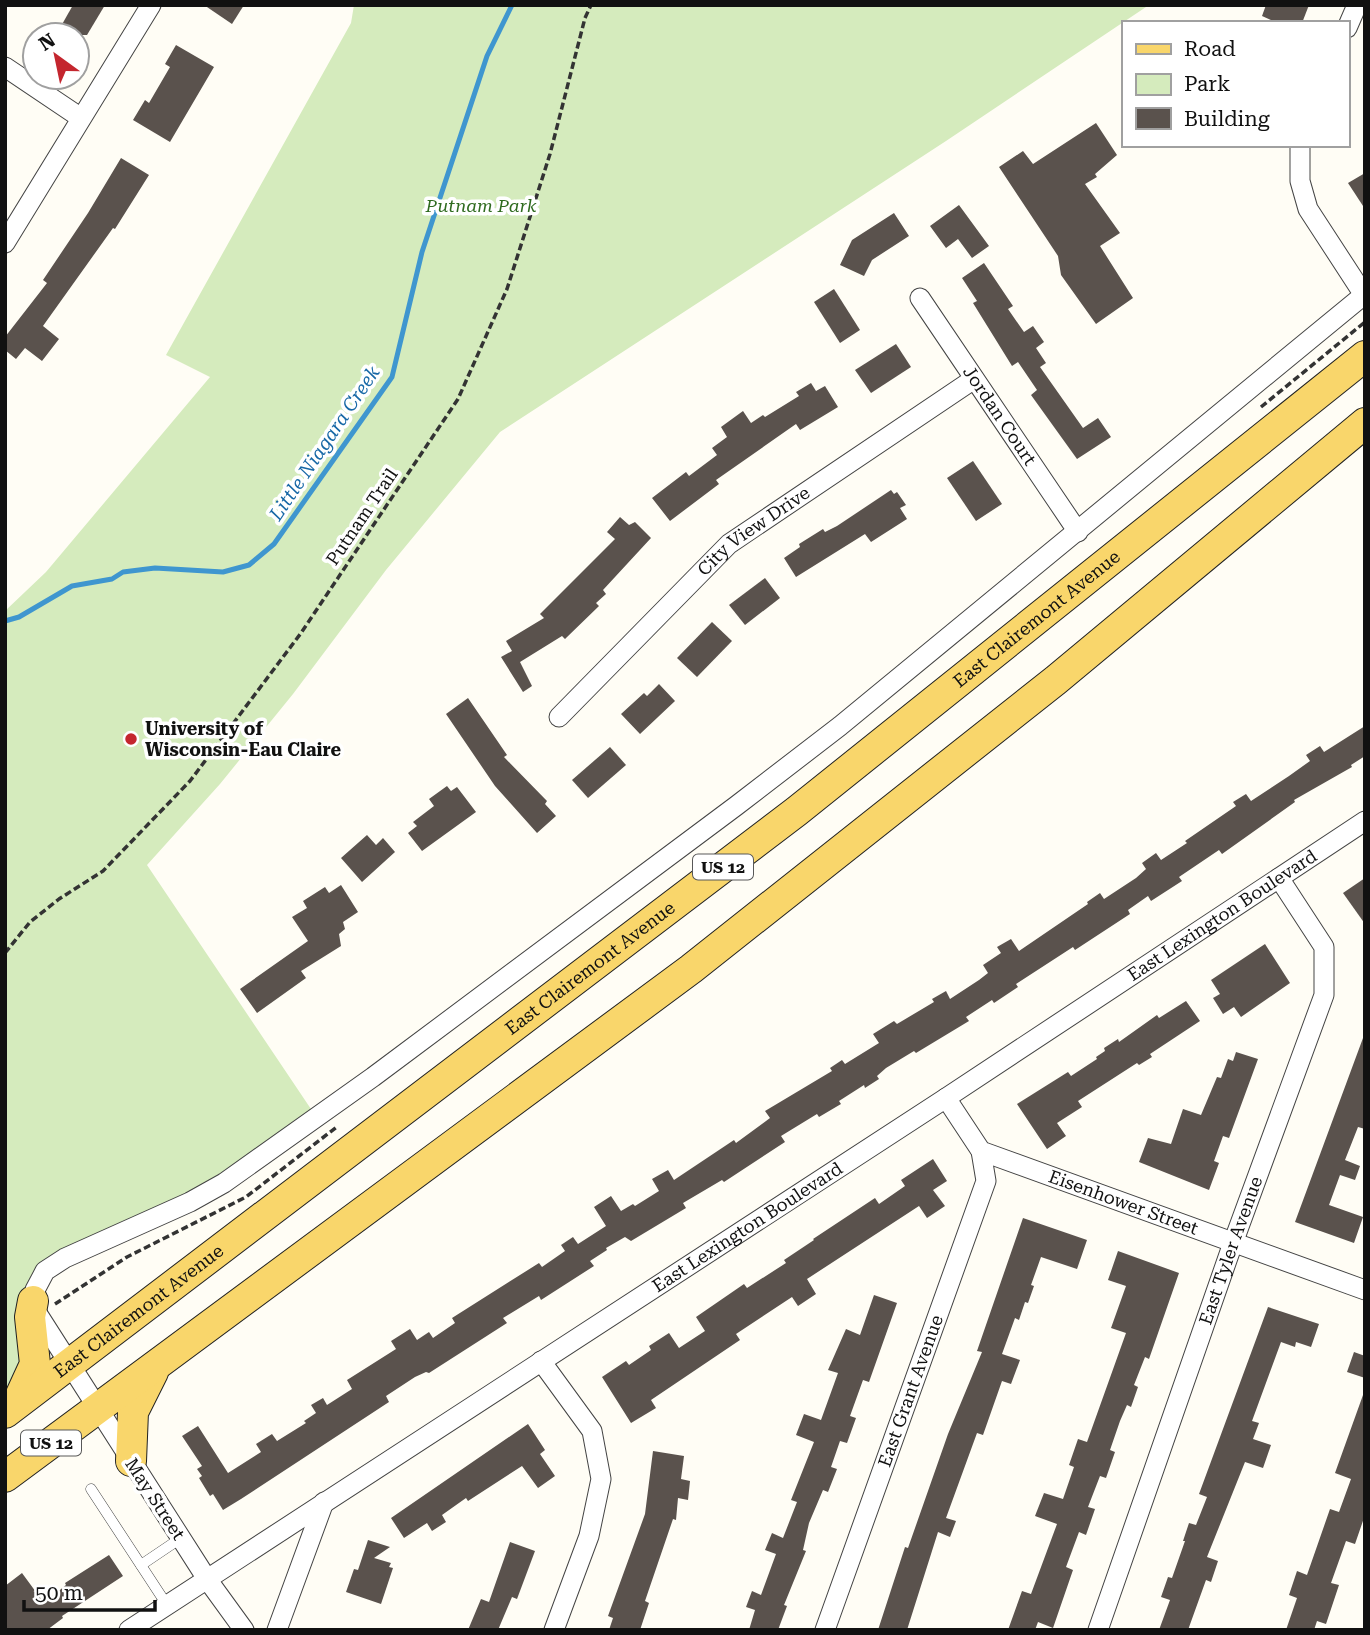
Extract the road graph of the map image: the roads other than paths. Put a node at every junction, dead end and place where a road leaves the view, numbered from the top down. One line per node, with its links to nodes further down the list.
1 (151, 5): 5 (street)
2 (1357, 5): 3 (street)
3 (1349, 23)
4 (5, 67): 5 (street)
5 (80, 118): 7 (street)
6 (1300, 147): 8 (street)
7 (5, 243)
8 (1364, 295): 13 (street)
9 (920, 298): 11 (street, Jordan Court)
10 (1365, 356): 24 (main road, East Clairemont Avenue / US 12)
11 (974, 379): 13 (street, Jordan Court); 14 (street, City View Drive)
12 (1365, 423): 23 (main road, US 12)
13 (1078, 532): 21 (street)
14 (559, 717)
15 (1365, 821): 16 (street, East Lexington Boulevard)
16 (1279, 878): 17 (street, East Lexington Boulevard); 19 (street, East Tyler Avenue)
17 (946, 1098): 18 (street); 22 (street, East Lexington Boulevard)
18 (981, 1151): 19 (street, Eisenhower Street); 39 (street, East Grant Avenue)
19 (1233, 1243): 20 (street, Eisenhower Street); 40 (street, East Tyler Avenue)
20 (1365, 1290)
21 (33, 1301): 24 (street, May Street); 25 (main road)
22 (541, 1361): 30 (street, East Lexington Boulevard); 38 (street)
23 (157, 1364): 26 (main road, US 12); 27 (main road)
24 (71, 1365): 25 (main road, East Clairemont Avenue / US 12); 26 (street, May Street)
25 (10, 1409)
26 (97, 1409): 27 (street, May Street); 28 (main road, US 12)
27 (131, 1461): 31 (street, May Street)
28 (5, 1477)
29 (91, 1489): 32 (lane)
30 (324, 1502): 33 (street, East Lexington Boulevard); 37 (street)
31 (181, 1538): 32 (lane); 33 (street, May Street)
32 (141, 1565): 34 (lane)
33 (207, 1579): 34 (street, East Lexington Boulevard); 36 (street, May Street)
34 (167, 1605): 35 (street, East Lexington Boulevard)
35 (129, 1630)
36 (244, 1630)
37 (277, 1630)
38 (554, 1630)
39 (825, 1630)
40 (1098, 1630)

